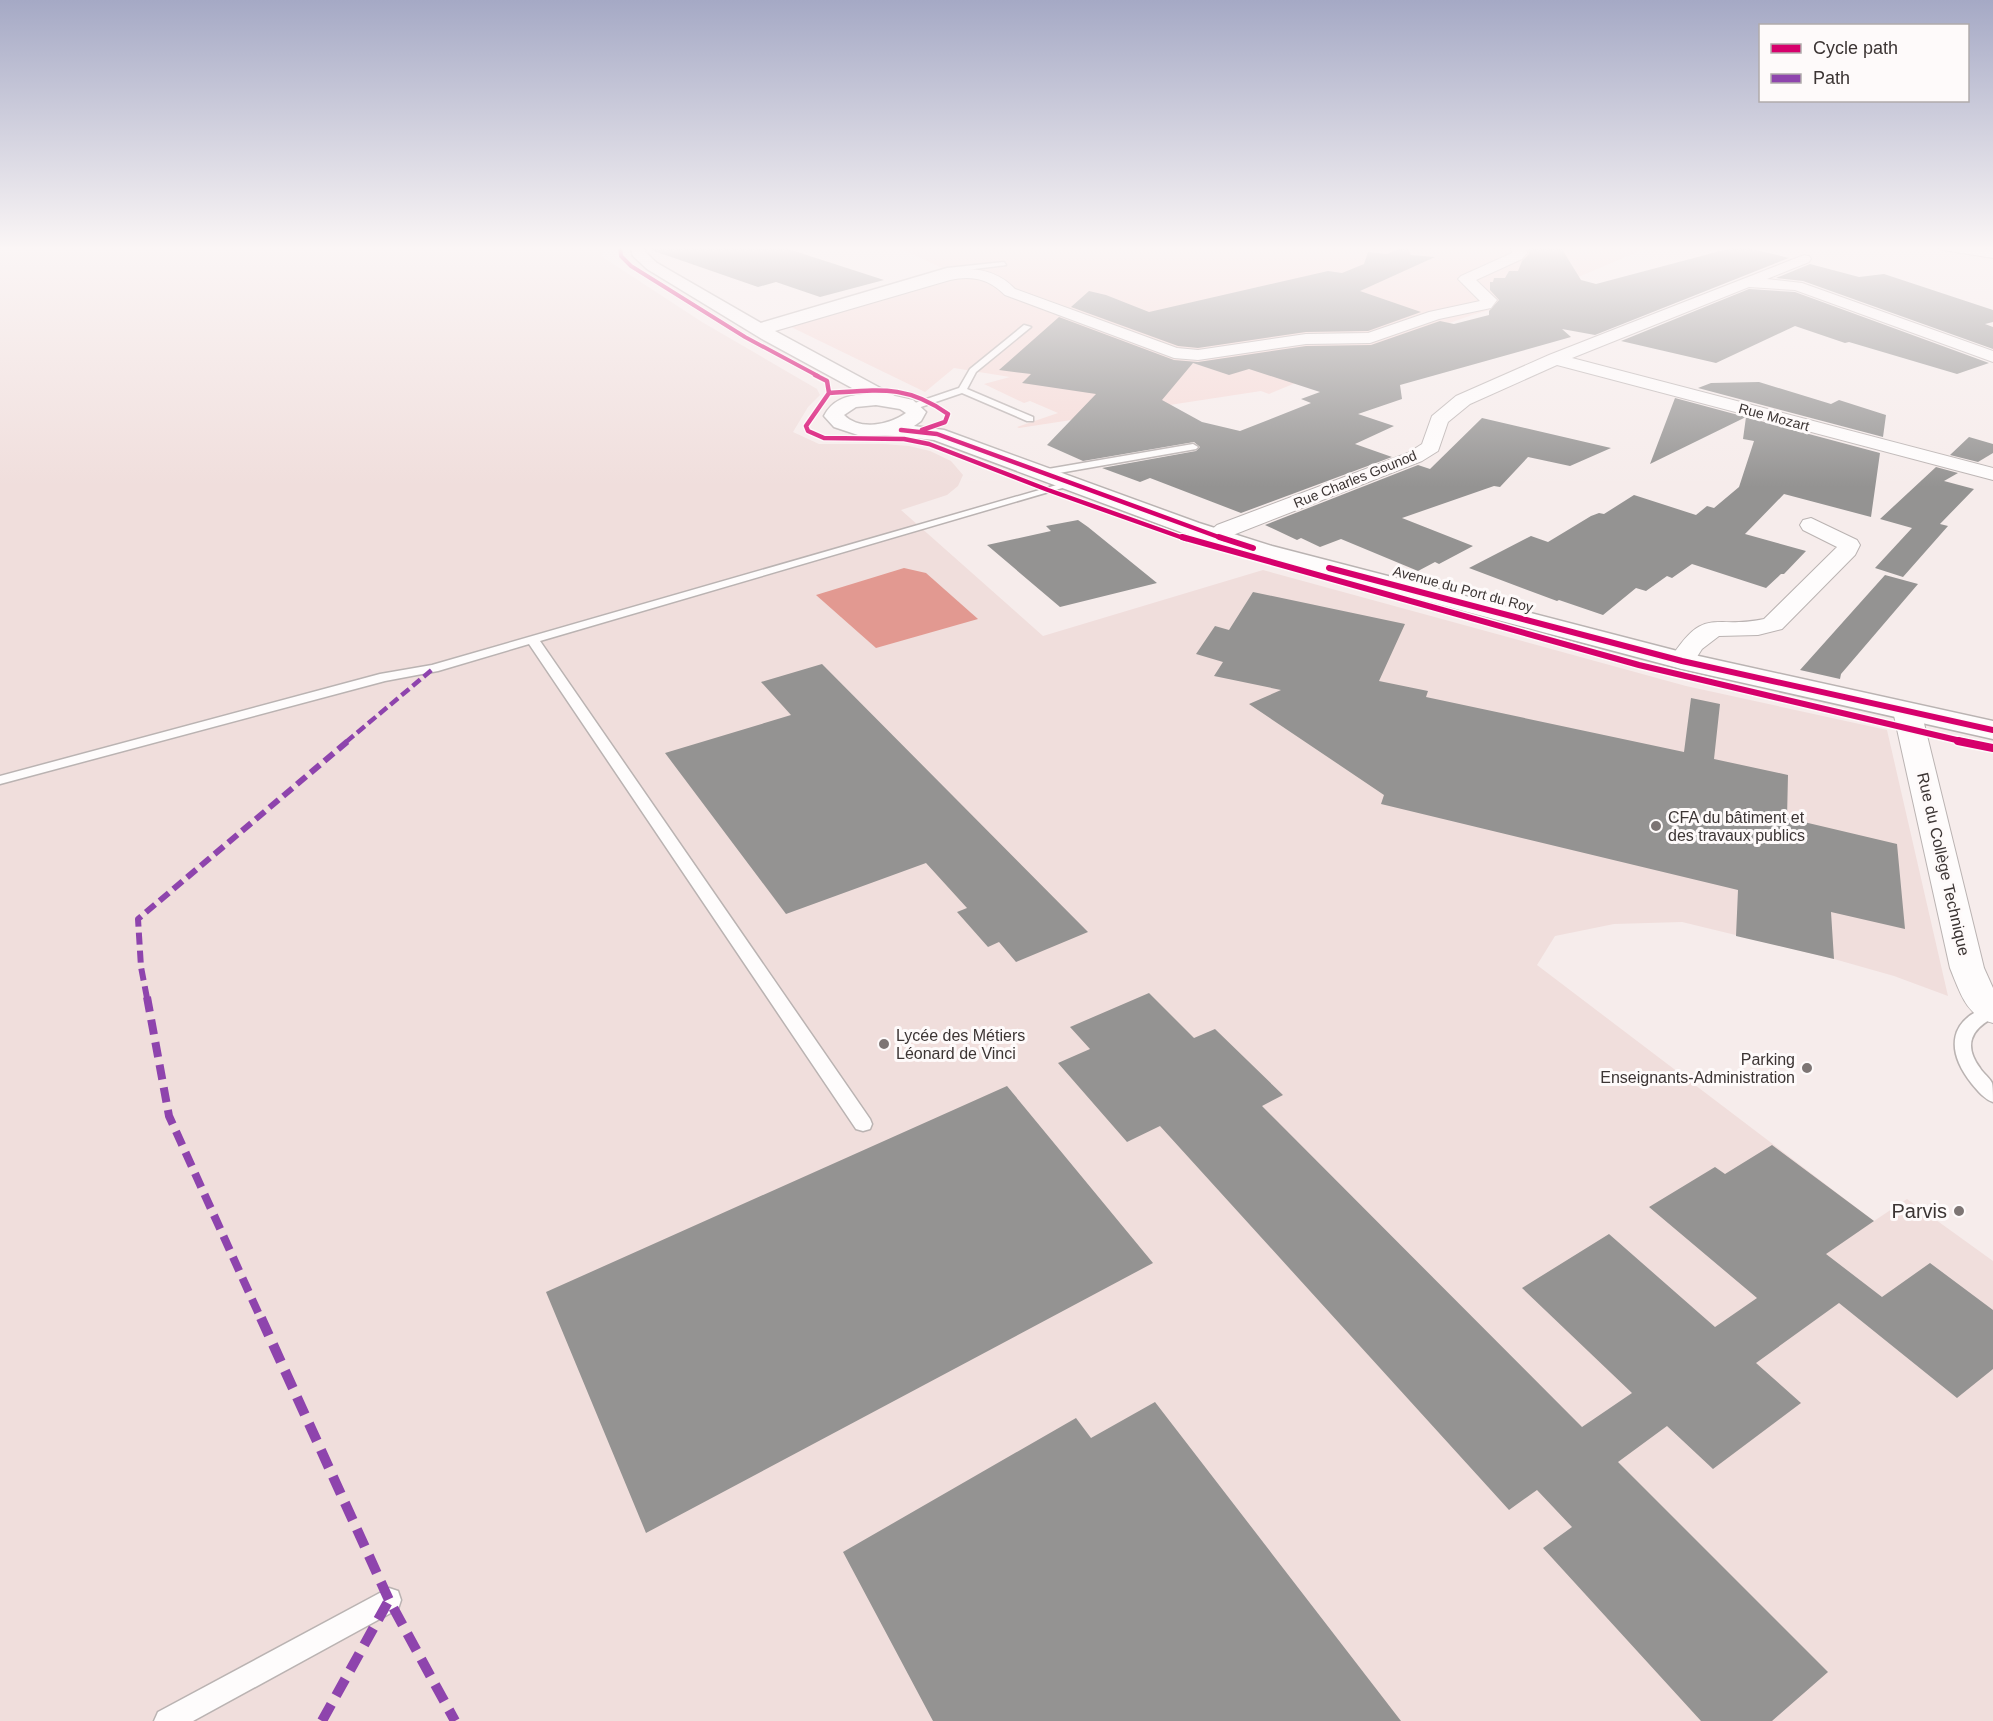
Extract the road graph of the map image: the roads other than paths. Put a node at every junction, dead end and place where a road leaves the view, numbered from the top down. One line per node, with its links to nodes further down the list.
1 (751, 326): 9 (street)
2 (764, 326): 9 (lane)
3 (765, 326): 9 (street)
4 (1102, 326): 5 (street)
5 (1402, 326)
6 (1637, 326): 11 (street, Rue Charles Gounod)
7 (1908, 326): 10 (street)
8 (1027, 327): 12 (lane)
9 (755, 329): 13 (street)
10 (1993, 357)
11 (1555, 359): 20 (street, Rue Mozart); 23 (street, Rue Charles Gounod)
12 (962, 390): 14 (lane); 15 (lane)
13 (852, 393): 14 (street, Avenue du Port du Roy); 16 (street, Avenue du Port du Roy)
14 (913, 412): 16 (street, Avenue du Port du Roy); 17 (street, Avenue du Port du Roy)
15 (1030, 419)
16 (885, 429): 17 (street, Avenue du Port du Roy)
17 (937, 434): 19 (street, Avenue du Port du Roy)
18 (1193, 447): 19 (lane)
19 (1042, 473): 21 (street, Avenue du Port du Roy)
20 (1993, 474)
21 (1071, 484): 23 (street, Avenue du Port du Roy); 24 (lane)
22 (1811, 525): 25 (street)
23 (1215, 536): 25 (street, Avenue du Port du Roy)
24 (532, 639): 28 (lane); 31 (lane)
25 (1682, 661): 26 (street, Avenue du Port du Roy)
26 (1907, 711): 27 (street, Avenue du Port du Roy); 29 (street, Rue du Collège Technique)
27 (1993, 730)
28 (0, 780)
29 (1993, 1011): 30 (lane)
30 (1993, 1095)
31 (863, 1124)
32 (389, 1600): 33 (lane)
33 (167, 1721)

